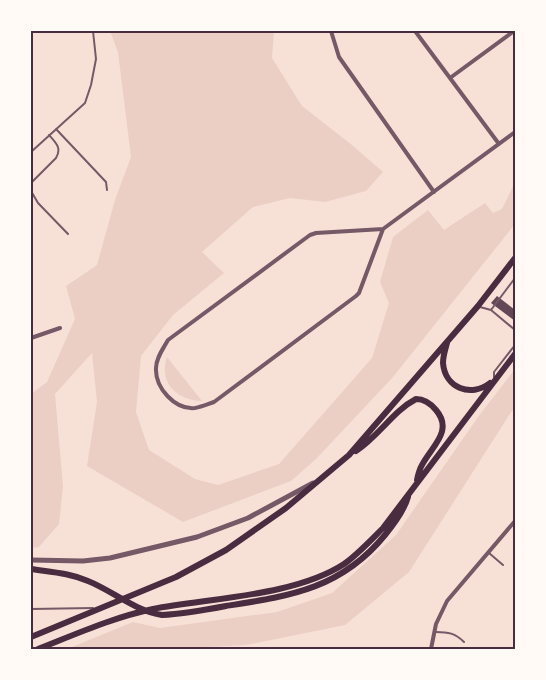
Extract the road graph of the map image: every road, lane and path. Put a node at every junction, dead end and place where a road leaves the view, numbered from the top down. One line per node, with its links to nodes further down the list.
1 (93, 31): 6 (lane)
2 (331, 31): 14 (street)
3 (415, 31): 5 (street)
4 (514, 31): 5 (street)
5 (450, 78): 9 (street)
6 (56, 129): 8 (lane); 12 (lane)
7 (515, 132): 9 (street)
8 (49, 135): 10 (lane); 11 (lane)
9 (499, 144): 14 (street)
10 (31, 152)
11 (31, 183)
12 (107, 190)
13 (31, 191): 16 (lane)
14 (434, 192): 15 (street)
15 (383, 229): 15 (street)
16 (68, 234)
17 (515, 258): 19 (main road)
18 (515, 278): 20 (lane)
19 (478, 306): 20 (lane); 24 (main road)
20 (491, 310): 22 (lane)
21 (60, 328): 23 (street)
22 (515, 330)
23 (31, 338)
24 (448, 340): 27 (main road); 28 (main road)
25 (515, 345): 27 (lane)
26 (515, 354): 27 (main road)
27 (494, 380): 30 (main road)
28 (349, 455): 29 (main road); 30 (main road)
29 (326, 476): 34 (street); 37 (main road)
30 (416, 484): 31 (main road)
31 (409, 493): 36 (main road); 42 (main road)
32 (515, 521): 33 (street)
33 (488, 552): 35 (lane); 39 (street)
34 (31, 560)
35 (502, 565)
36 (31, 570)
37 (101, 608): 38 (lane); 40 (main road)
38 (31, 609)
39 (433, 632): 41 (lane); 43 (street)
40 (31, 637)
41 (464, 642)
42 (38, 649)
43 (431, 649)

